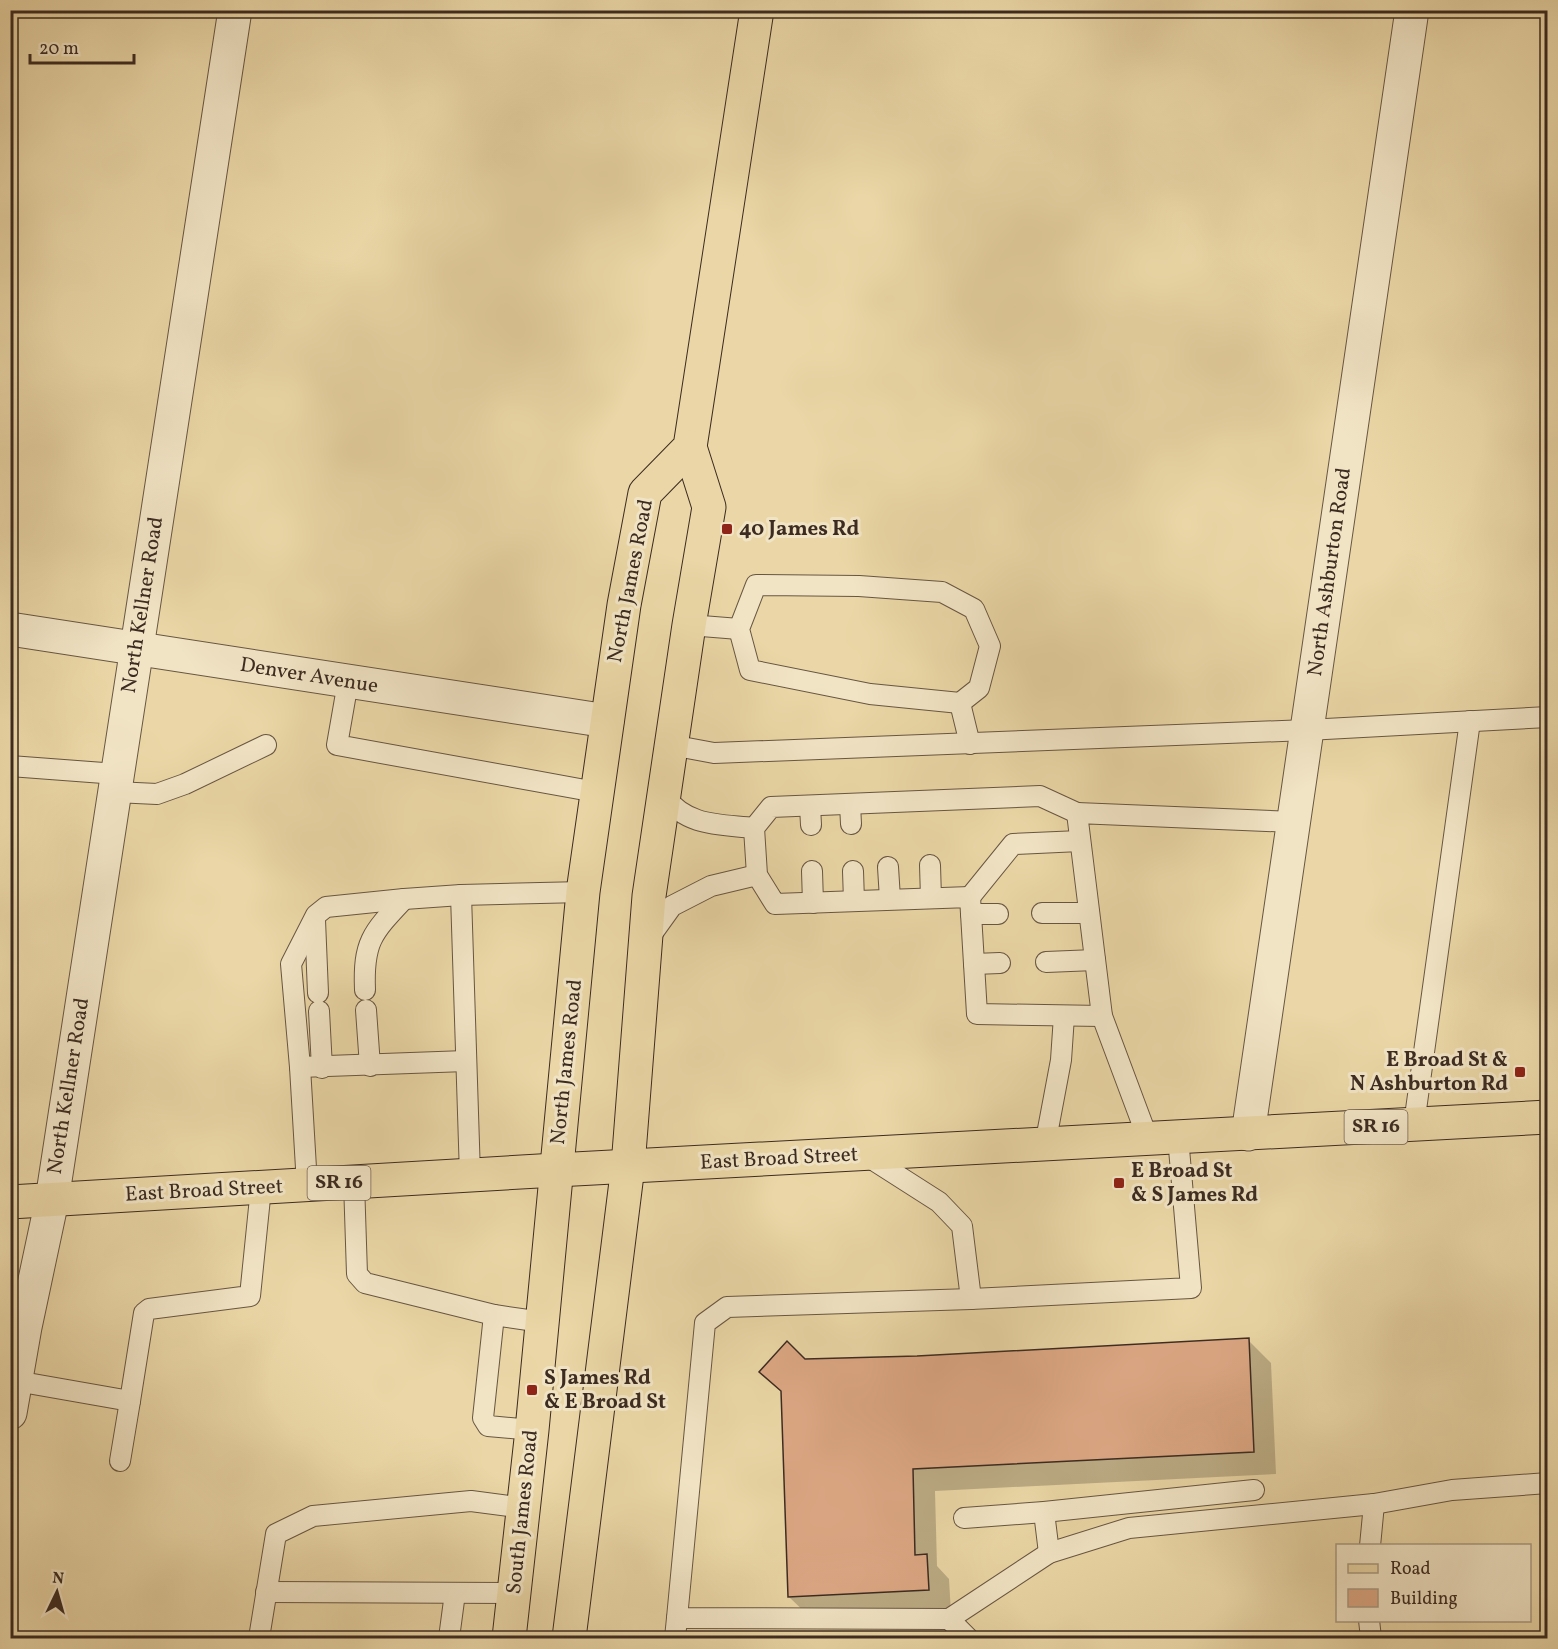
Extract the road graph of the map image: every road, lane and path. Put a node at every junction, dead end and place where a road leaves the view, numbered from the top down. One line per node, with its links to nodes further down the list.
1 (235, 10): 8 (street, North Kellner Road)
2 (757, 10): 4 (main road)
3 (1412, 10): 14 (street, North Ashburton Road)
4 (690, 447): 5 (main road); 12 (main road, North James Road)
5 (689, 625): 7 (lane); 17 (main road)
6 (10, 629): 8 (street, Denver Avenue)
7 (739, 629): 10 (lane); 10 (lane)
8 (136, 649): 9 (street, Denver Avenue); 19 (street, North Kellner Road)
9 (348, 682): 12 (street, Denver Avenue); 20 (lane)
10 (960, 703): 15 (lane)
11 (1548, 717): 13 (lane)
12 (607, 721): 20 (main road, North James Road)
13 (1470, 721): 14 (lane); 57 (lane)
14 (1307, 730): 15 (lane); 24 (street, North Ashburton Road)
15 (970, 744): 17 (lane)
16 (266, 745): 19 (lane)
17 (672, 745): 21 (main road)
18 (10, 766): 19 (lane)
19 (116, 783): 68 (street, North Kellner Road)
20 (596, 792): 33 (main road, North James Road)
21 (664, 796): 26 (lane); 45 (main road)
22 (850, 804): 23 (lane); 25 (lane); 26 (lane)
23 (1077, 813): 24 (lane); 27 (lane)
24 (1293, 822): 58 (street, North Ashburton Road)
25 (851, 824)
26 (754, 828): 32 (lane)
27 (1080, 841): 40 (lane); 43 (lane)
28 (930, 865): 35 (lane)
29 (888, 867): 37 (lane)
30 (812, 871): 39 (lane)
31 (853, 871): 38 (lane)
32 (757, 875): 39 (lane); 45 (lane)
33 (583, 892): 34 (lane); 63 (main road, North James Road)
34 (461, 895): 36 (lane); 52 (lane)
35 (931, 898): 37 (lane); 40 (lane)
36 (404, 899): 44 (lane); 53 (lane)
37 (890, 900): 38 (lane)
38 (854, 901): 39 (lane)
39 (813, 903)
40 (971, 905): 42 (lane); 49 (lane)
41 (1042, 913): 43 (lane)
42 (998, 914)
43 (1089, 914): 46 (lane)
44 (316, 915): 54 (lane); 55 (lane)
45 (646, 943): 62 (main road)
46 (1095, 960): 47 (lane); 51 (lane)
47 (1046, 962)
48 (1000, 963): 49 (lane)
49 (974, 964): 50 (lane)
50 (1064, 1016): 51 (lane); 60 (lane)
51 (1102, 1016): 59 (lane)
52 (466, 1061): 53 (lane); 64 (lane)
53 (370, 1066): 55 (lane)
54 (300, 1067): 55 (lane); 66 (lane)
55 (322, 1068)
56 (1548, 1118): 57 (main road, East Broad Street / SR 16)
57 (1414, 1124): 58 (main road, East Broad Street / SR 16)
58 (1248, 1134): 59 (main road, East Broad Street / SR 16)
59 (1163, 1138): 60 (main road, East Broad Street / SR 16); 70 (lane)
60 (1045, 1145): 61 (main road, East Broad Street / SR 16)
61 (866, 1155): 62 (main road, East Broad Street / SR 16); 70 (lane)
62 (628, 1166): 63 (main road, East Broad Street / SR 16); 96 (main road)
63 (556, 1170): 64 (main road, East Broad Street / SR 16); 72 (main road, South James Road)
64 (470, 1175): 65 (main road, East Broad Street / SR 16)
65 (354, 1182): 66 (main road, East Broad Street / SR 16); 71 (lane)
66 (307, 1185): 67 (main road, East Broad Street / SR 16)
67 (261, 1188): 68 (main road, East Broad Street / SR 16); 75 (lane)
68 (52, 1200): 69 (main road, East Broad Street / SR 16); 73 (street, North Kellner Road)
69 (10, 1202)
70 (971, 1299): 90 (lane)
71 (494, 1315): 72 (lane); 77 (lane)
72 (542, 1322): 77 (main road, South James Road)
73 (18, 1328): 74 (street, North Kellner Road)
74 (16, 1381): 75 (lane); 76 (street, North Kellner Road)
75 (130, 1401): 78 (lane)
76 (10, 1413)
77 (532, 1430): 82 (main road, South James Road)
78 (120, 1461)
79 (1548, 1483): 81 (lane)
80 (1254, 1490): 83 (lane)
81 (1374, 1504): 85 (lane); 86 (lane)
82 (524, 1508): 87 (lane); 89 (main road, South James Road)
83 (1044, 1512): 84 (lane); 86 (lane)
84 (964, 1518)
85 (1370, 1544)
86 (1049, 1553): 91 (lane)
87 (266, 1592): 88 (lane); 93 (lane)
88 (455, 1593): 89 (lane); 94 (lane)
89 (514, 1593): 95 (main road, South James Road)
90 (677, 1618): 91 (lane); 97 (lane)
91 (949, 1619): 98 (lane)
92 (1369, 1622): 99 (lane)
93 (260, 1638)
94 (449, 1638)
95 (509, 1638)
96 (569, 1638)
97 (675, 1638)
98 (968, 1638)
99 (1371, 1638)

